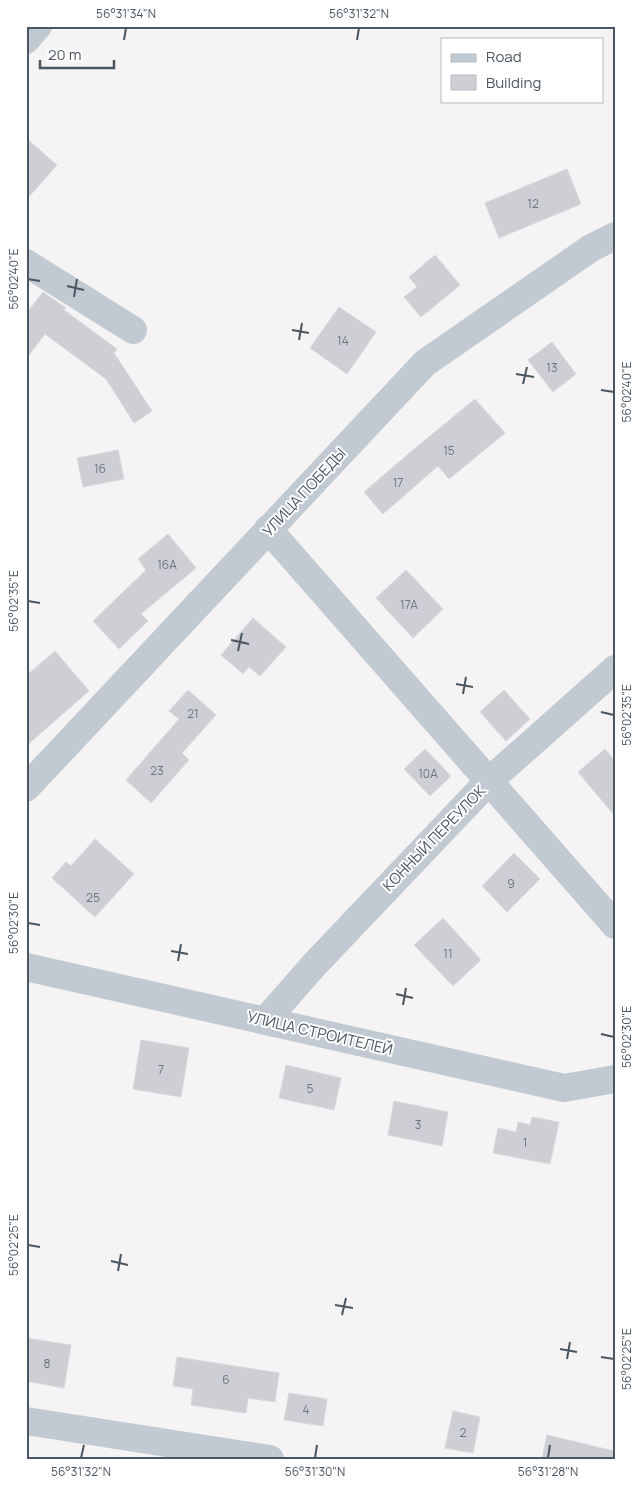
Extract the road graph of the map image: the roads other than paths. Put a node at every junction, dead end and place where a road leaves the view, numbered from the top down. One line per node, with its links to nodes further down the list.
1 (38, 26): 2 (street)
2 (26, 40)
3 (615, 236): 6 (street, УЛИЦА ПОБЕДЫ)
4 (26, 263): 5 (street)
5 (133, 330)
6 (268, 529): 8 (street); 9 (street, УЛИЦА ПОБЕДЫ)
7 (615, 669): 8 (street, КОННЫЙ ПЕРЕУЛОК)
8 (489, 781): 10 (street); 12 (street, КОННЫЙ ПЕРЕУЛОК)
9 (26, 788)
10 (615, 925)
11 (26, 966): 12 (street, УЛИЦА СТРОИТЕЛЕЙ)
12 (265, 1020): 13 (street, УЛИЦА СТРОИТЕЛЕЙ)
13 (615, 1079)
14 (26, 1421): 15 (street)
15 (270, 1459)

